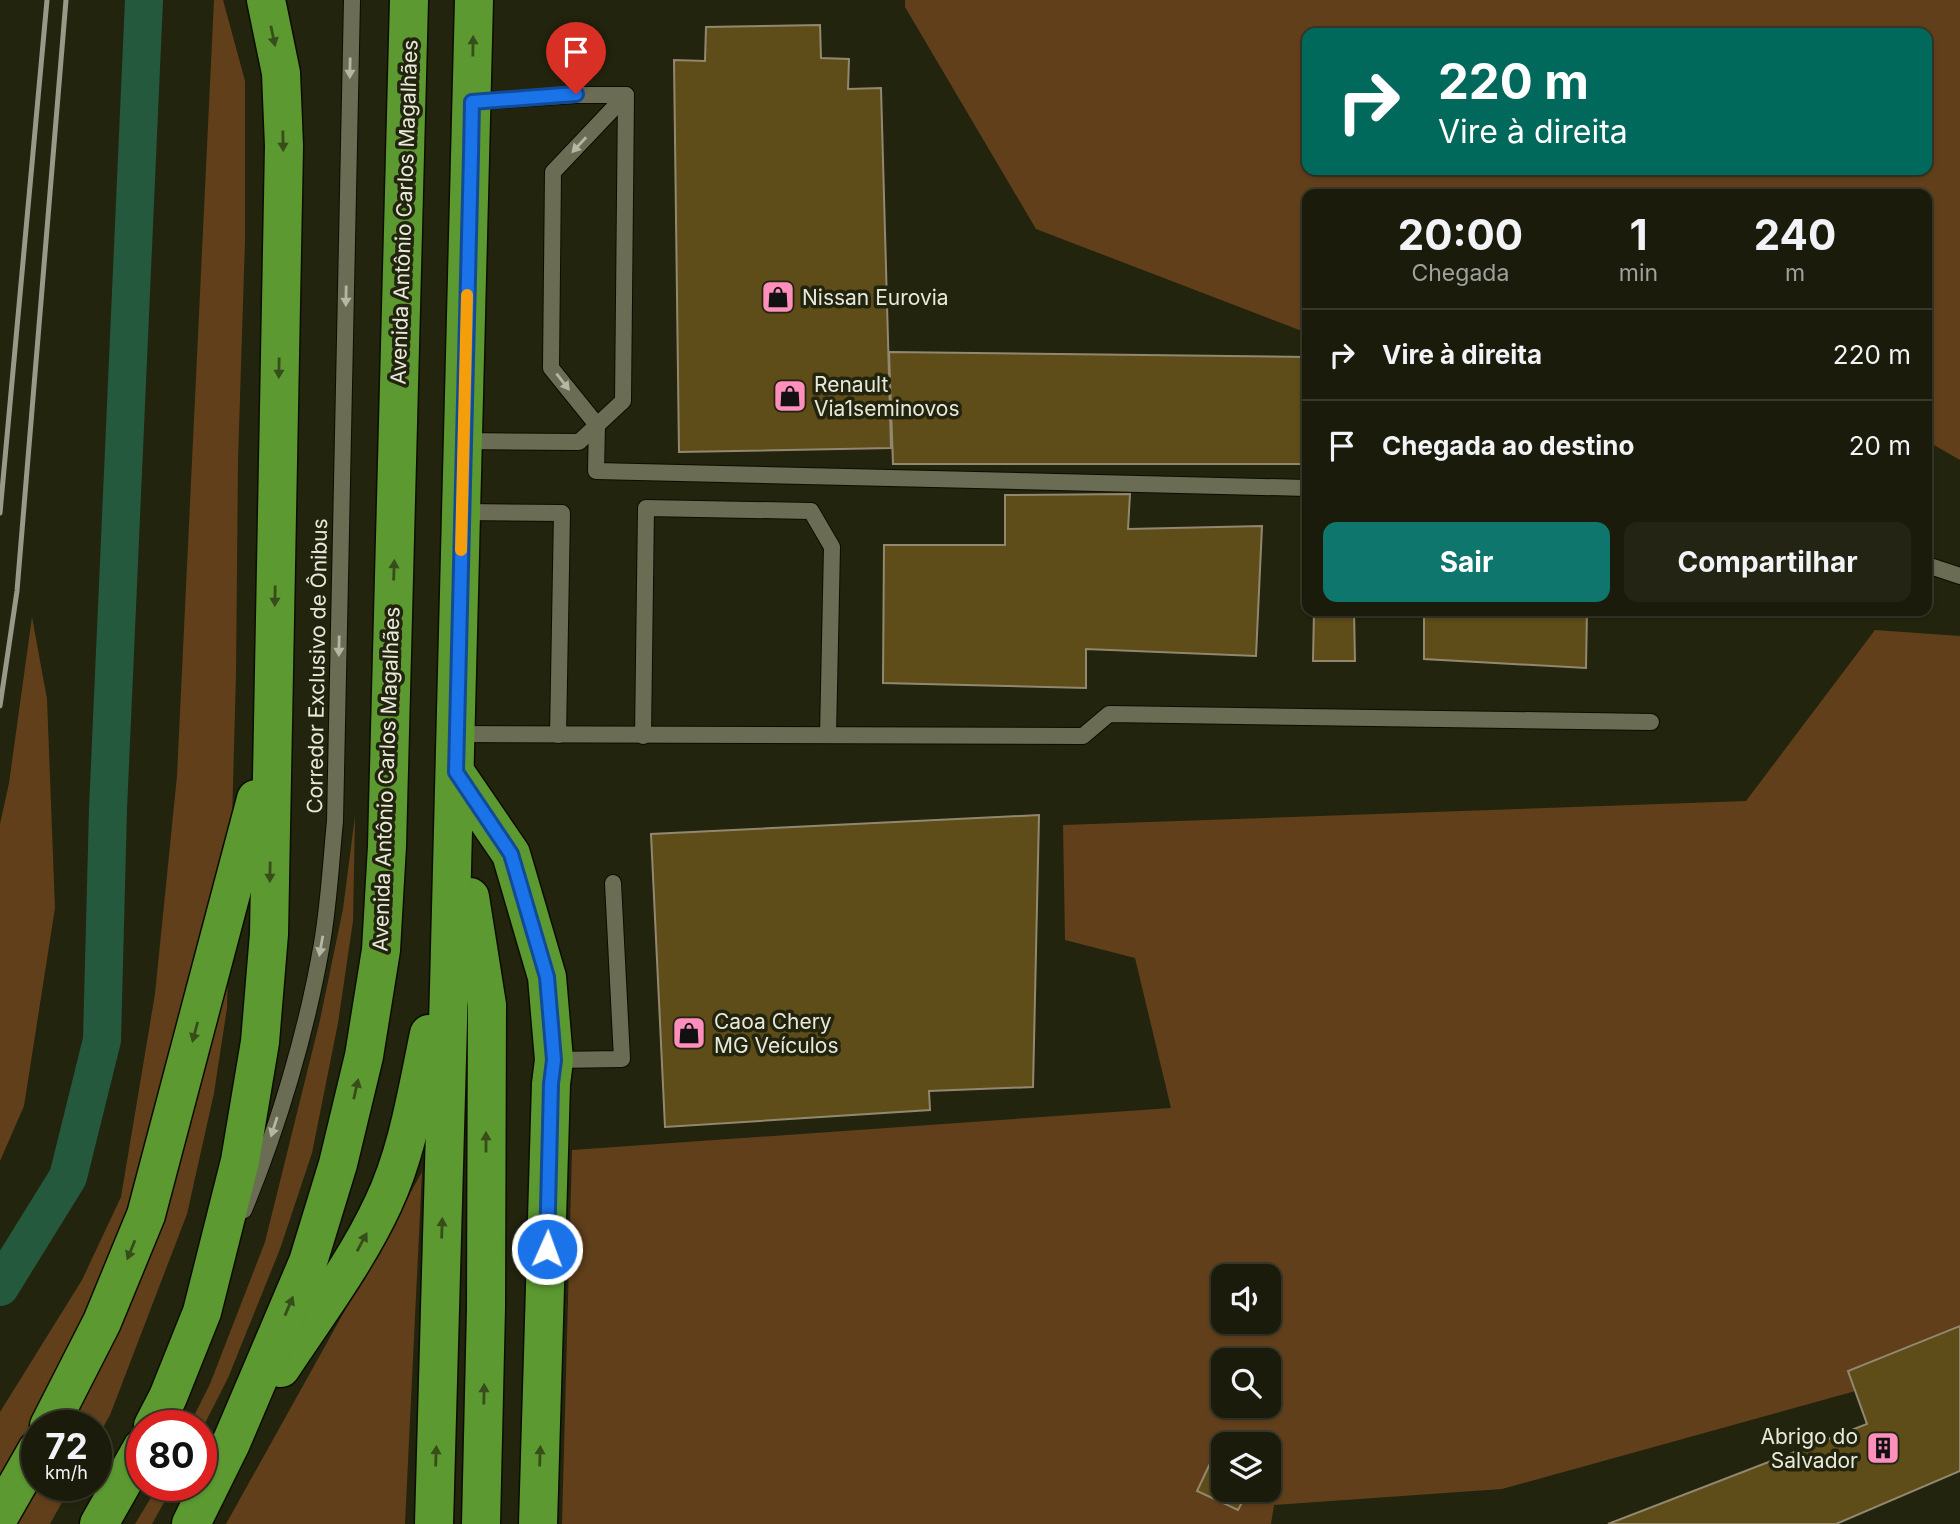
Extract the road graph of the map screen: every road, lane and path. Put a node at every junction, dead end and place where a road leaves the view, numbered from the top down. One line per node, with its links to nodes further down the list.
1 (266, 0): 17 (highway, one-way to 17)
2 (352, 0): 24 (lane, Corredor Exclusivo de Ônibus, one-way to 24)
3 (394, 0): 6 (lane)
4 (410, 0): 6 (highway, Avenida Antônio Carlos Magalhães)
5 (474, 0): 8 (highway, one-way to 5)
6 (407, 76): 27 (highway, Avenida Antônio Carlos Magalhães, one-way to 6)
7 (626, 95): 8 (lane); 9 (lane); 9 (lane, one-way to 9)
8 (472, 102): 10 (highway)
9 (597, 425): 10 (lane); 11 (lane)
10 (464, 441): 12 (highway)
11 (1302, 488)
12 (462, 512): 16 (highway); 18 (lane)
13 (1932, 567): 14 (lane)
14 (1960, 576)
15 (1651, 722): 19 (lane)
16 (456, 734): 18 (lane); 21 (highway)
17 (273, 735): 24 (highway, one-way to 24); 25 (highway, one-way to 25)
18 (558, 735): 20 (lane)
19 (828, 735): 20 (lane); 20 (lane)
20 (643, 736)
21 (455, 805): 23 (highway); 27 (highway, one-way to 21); 31 (highway, one-way to 21); 32 (highway, one-way to 21)
22 (613, 883): 23 (lane)
23 (554, 1060): 35 (highway, one-way to 23)
24 (202, 1312): 26 (highway)
25 (57, 1410)
26 (162, 1410)
27 (231, 1443): 34 (highway, Avenida Antônio Carlos Magalhães)
28 (126, 1478): 33 (highway)
29 (21, 1479): 30 (highway)
30 (0, 1515)
31 (481, 1517)
32 (431, 1520)
33 (99, 1524)
34 (191, 1524)
35 (538, 1524)

